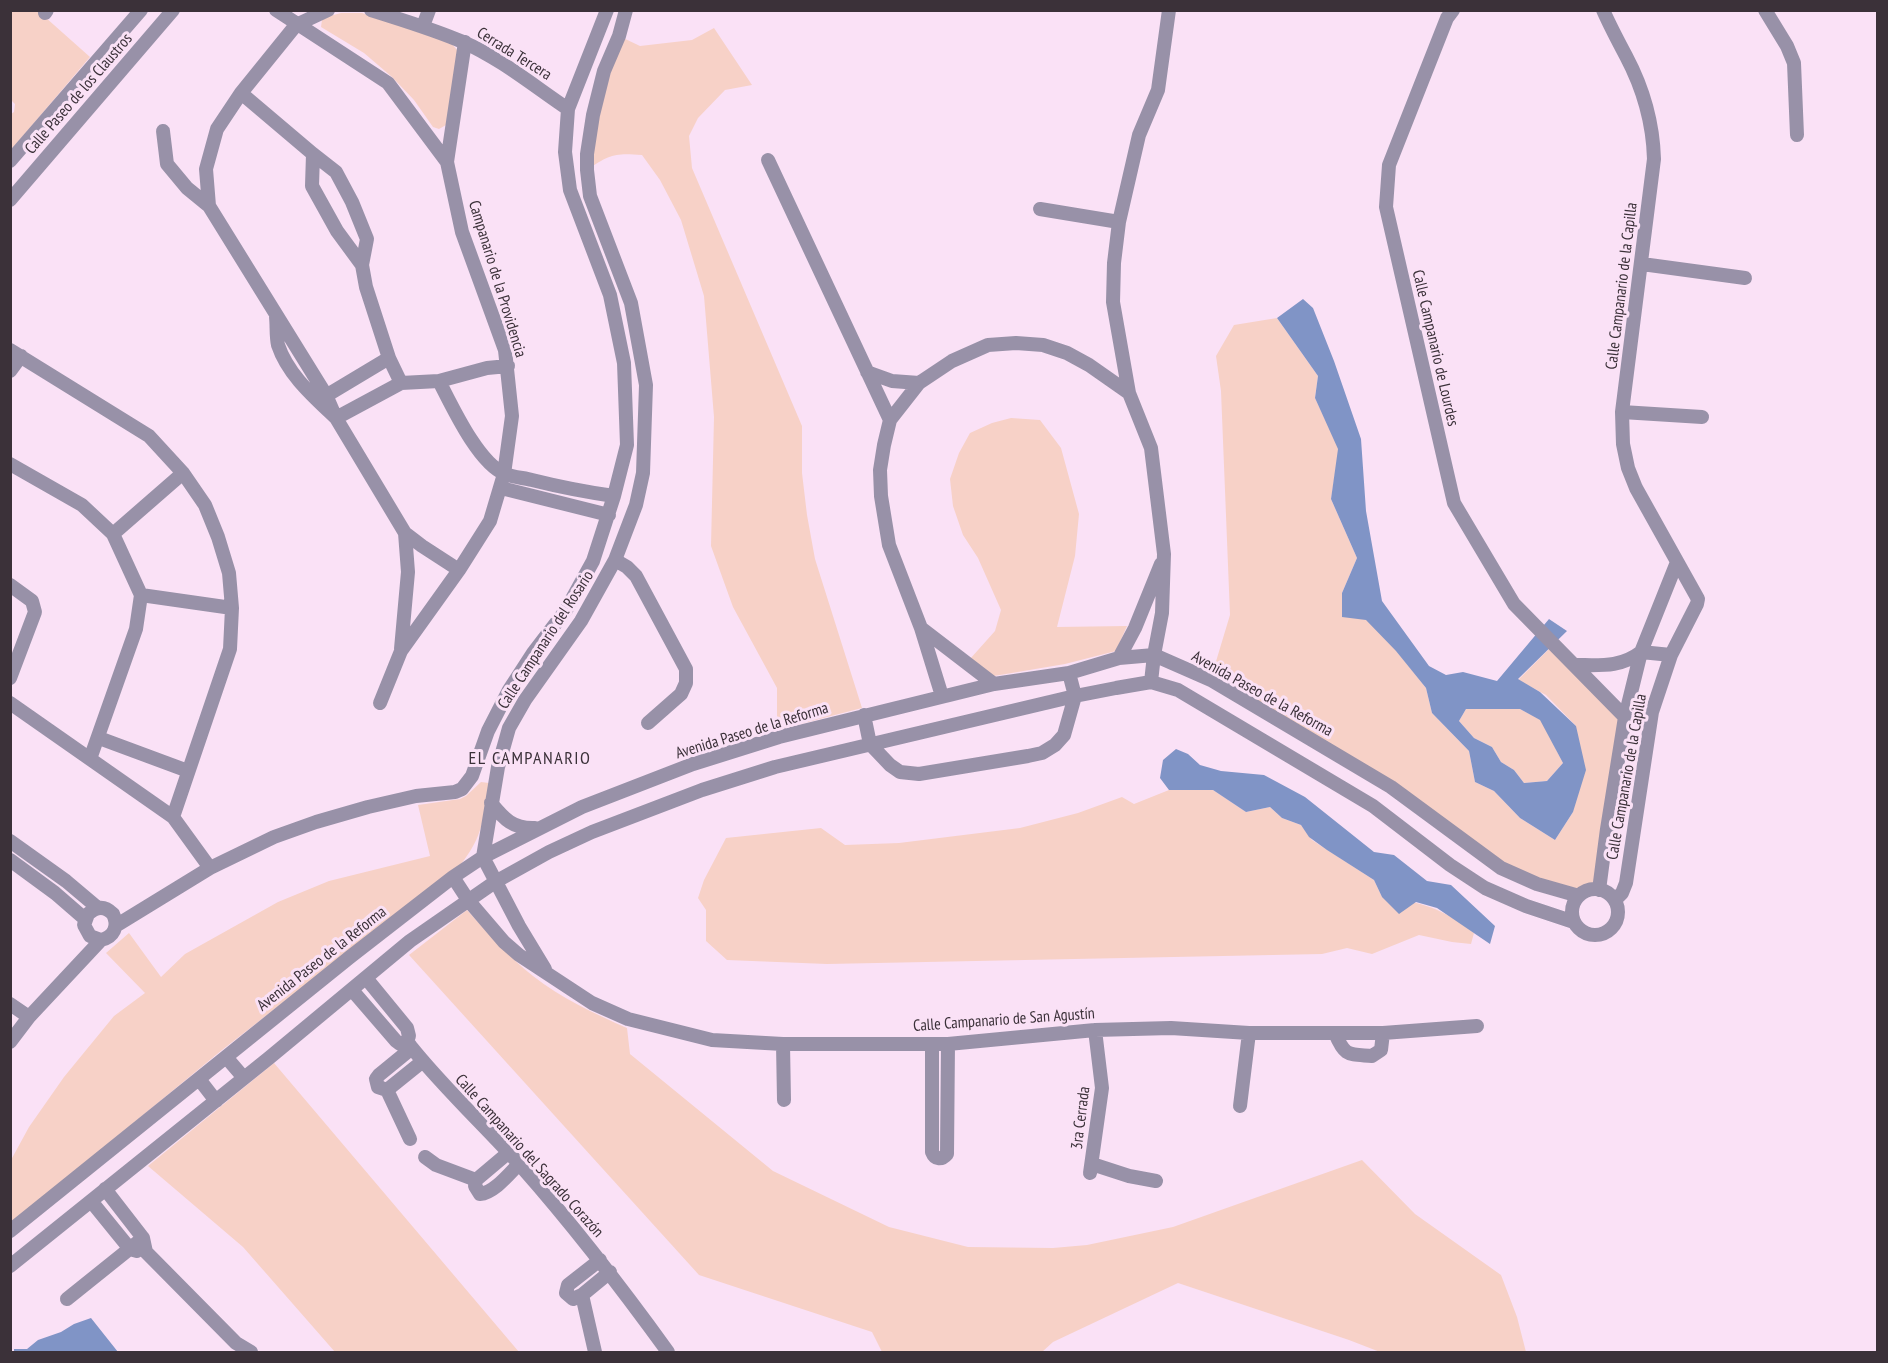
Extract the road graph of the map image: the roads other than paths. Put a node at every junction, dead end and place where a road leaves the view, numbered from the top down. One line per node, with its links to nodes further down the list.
1 (173, 10): 22 (street, Calle Paseo de los Claustros)
2 (276, 10): 14 (street)
3 (328, 10): 14 (street)
4 (371, 10): 13 (street, Cerrada Tercera)
5 (429, 10): 15 (street)
6 (607, 10): 18 (street)
7 (626, 10): 57 (street, Calle Campanario del Rosario)
8 (1169, 10): 30 (street)
9 (1453, 10): 69 (street, Calle Campanario de Lourdes)
10 (1603, 10): 31 (street, Calle Campanario de la Capilla)
11 (1764, 10): 21 (street)
12 (133, 13): 19 (street, Calle Paseo de los Claustros)
13 (410, 16): 15 (street, Cerrada Tercera)
14 (296, 25): 17 (street); 26 (street)
15 (423, 26): 16 (street, Cerrada Tercera)
16 (465, 42): 18 (street, Cerrada Tercera); 26 (street, Campanario de la Providencia)
17 (242, 93): 23 (street); 28 (street)
18 (568, 109): 52 (street)
19 (39, 129): 22 (street); 25 (street, Calle Paseo de los Claustros)
20 (164, 131): 28 (street)
21 (1797, 135)
22 (58, 144): 27 (street, Calle Paseo de los Claustros)
23 (313, 154): 32 (street); 32 (street)
24 (768, 160): 38 (street)
25 (10, 161)
26 (447, 162): 36 (street, Campanario de la Providencia)
27 (10, 200)
28 (209, 206): 43 (street)
29 (1040, 210): 30 (street)
30 (1119, 222): 42 (street)
31 (1642, 264): 33 (street); 44 (street, Calle Campanario de la Capilla)
32 (362, 265): 35 (street)
33 (1744, 278)
34 (16, 353): 37 (street); 49 (street)
35 (389, 358): 40 (street); 43 (street)
36 (508, 366): 39 (street); 50 (street, Campanario de la Providencia)
37 (10, 371)
38 (867, 372): 41 (street); 47 (street)
39 (439, 381): 40 (street); 50 (street)
40 (401, 383): 46 (street)
41 (919, 383): 42 (street); 47 (street)
42 (1129, 393): 56 (street)
43 (322, 398): 46 (street)
44 (1622, 412): 45 (street); 58 (street, Calle Campanario de la Capilla)
45 (1702, 417)
46 (336, 418): 54 (street)
47 (890, 420): 63 (street)
48 (10, 464): 55 (street)
49 (183, 472): 55 (street); 62 (street)
50 (504, 474): 51 (street, Campanario de la Providencia); 52 (street)
51 (501, 488): 53 (street); 59 (street, Campanario de la Providencia)
52 (614, 496): 53 (street)
53 (609, 515): 91 (street)
54 (405, 533): 59 (street); 64 (street)
55 (113, 534): 61 (street)
56 (1164, 554): 66 (street); 68 (street)
57 (615, 560): 80 (street); 85 (street, Calle Campanario del Rosario)
58 (1677, 562): 65 (street, Calle Campanario de la Capilla); 67 (street, Calle Campanario de la Capilla)
59 (459, 570): 64 (street, Campanario de la Providencia)
60 (10, 585): 71 (street)
61 (141, 595): 62 (street); 81 (street)
62 (232, 608): 84 (street)
63 (921, 628): 73 (street); 74 (street)
64 (401, 651): 77 (street)
65 (1641, 652): 67 (street); 69 (street); 79 (street, Calle Campanario de la Capilla)
66 (1154, 655): 68 (street, Avenida Paseo de la Reforma); 72 (street); 95 (street, Avenida Paseo de la Reforma)
67 (1671, 655): 97 (street, Calle Campanario de la Capilla)
68 (1119, 658): 70 (street, Avenida Paseo de la Reforma)
69 (1575, 665): 79 (street, Calle Campanario de Lourdes)
70 (1069, 673): 73 (street, Avenida Paseo de la Reforma); 75 (street)
71 (10, 678)
72 (1151, 682): 75 (street); 100 (street)
73 (994, 684): 74 (street, Avenida Paseo de la Reforma)
74 (942, 696): 78 (street, Avenida Paseo de la Reforma)
75 (1075, 696): 82 (street); 82 (street)
76 (10, 703): 83 (street)
77 (380, 703)
78 (864, 714): 82 (street); 87 (street, Avenida Paseo de la Reforma)
79 (1625, 717): 94 (street, Calle Campanario de la Capilla)
80 (648, 723)
81 (99, 738): 83 (street); 84 (street)
82 (870, 744): 93 (street)
83 (90, 759): 86 (street)
84 (188, 771): 86 (street)
85 (491, 803): 87 (street); 89 (street, Calle Campanario del Rosario)
86 (173, 817): 91 (street)
87 (537, 828): 89 (street, Avenida Paseo de la Reforma)
88 (10, 841): 98 (street)
89 (483, 857): 92 (street, Avenida Paseo de la Reforma); 93 (street, Calle Campanario de San Agustín)
90 (10, 861): 99 (street)
91 (210, 868): 101 (street)
92 (453, 877): 96 (street, Calle Campanario de San Agustín); 118 (street, Avenida Paseo de la Reforma)
93 (495, 882): 96 (street); 103 (street, Calle Campanario de San Agustín)
94 (1599, 890): 95 (street); 97 (street)
95 (1579, 896): 100 (street)
96 (468, 900): 103 (street, Calle Campanario de San Agustín); 104 (street)
97 (1615, 900): 100 (street)
98 (98, 908): 99 (street); 101 (street)
99 (85, 919): 102 (street)
100 (1574, 922)
101 (117, 925): 102 (street)
102 (101, 940): 107 (street)
103 (548, 973): 114 (street, Calle Campanario de San Agustín)
104 (366, 978): 105 (street); 117 (street, Calle Campanario del Sagrado Corazón)
105 (352, 990): 117 (street, Calle Campanario del Sagrado Corazón); 121 (street)
106 (10, 1004): 107 (street)
107 (29, 1017): 113 (street)
108 (1478, 1026): 112 (street, Calle Campanario de San Agustín)
109 (1095, 1030): 110 (street, Calle Campanario de San Agustín); 116 (street, Calle Campanario de San Agustín); 131 (street, 3ra Cerrada)
110 (1249, 1033): 111 (street, Calle Campanario de San Agustín); 125 (street)
111 (1335, 1033): 112 (street, Calle Campanario de San Agustín); 112 (street)
112 (1383, 1033)
113 (10, 1042)
114 (783, 1044): 115 (street, Calle Campanario de San Agustín); 123 (street)
115 (932, 1044): 116 (street, Calle Campanario de San Agustín); 116 (street)
116 (948, 1044)
117 (410, 1045): 119 (street, Calle Campanario del Sagrado Corazón); 122 (street)
118 (226, 1057): 120 (street, Avenida Paseo de la Reforma); 121 (street)
119 (423, 1061): 122 (street); 127 (street, Calle Campanario del Sagrado Corazón)
120 (199, 1078): 124 (street); 134 (street, Avenida Paseo de la Reforma)
121 (244, 1078): 124 (street)
122 (387, 1090): 126 (street)
123 (784, 1100)
124 (216, 1101): 132 (street)
125 (1240, 1106)
126 (410, 1139)
127 (508, 1153): 129 (street, Calle Campanario del Sagrado Corazón); 130 (street)
128 (425, 1157): 130 (street)
129 (519, 1164): 130 (street); 140 (street, Calle Campanario del Sagrado Corazón)
130 (476, 1180)
131 (1156, 1181)
132 (105, 1189): 133 (street); 137 (street)
133 (91, 1201): 136 (street); 138 (street)
134 (30, 1215): 135 (street, Avenida Paseo de la Reforma); 136 (street)
135 (10, 1231)
136 (47, 1237): 141 (street)
137 (143, 1238): 138 (street); 139 (street)
138 (130, 1249): 139 (street); 144 (street)
139 (146, 1252): 145 (street)
140 (600, 1260): 142 (street, Calle Campanario del Sagrado Corazón); 143 (street)
141 (10, 1266)
142 (610, 1272): 143 (street); 148 (street, Calle Campanario del Sagrado Corazón)
143 (582, 1295): 147 (street)
144 (67, 1299)
145 (238, 1348): 146 (street)
146 (251, 1353)
147 (595, 1353)
148 (668, 1353)

